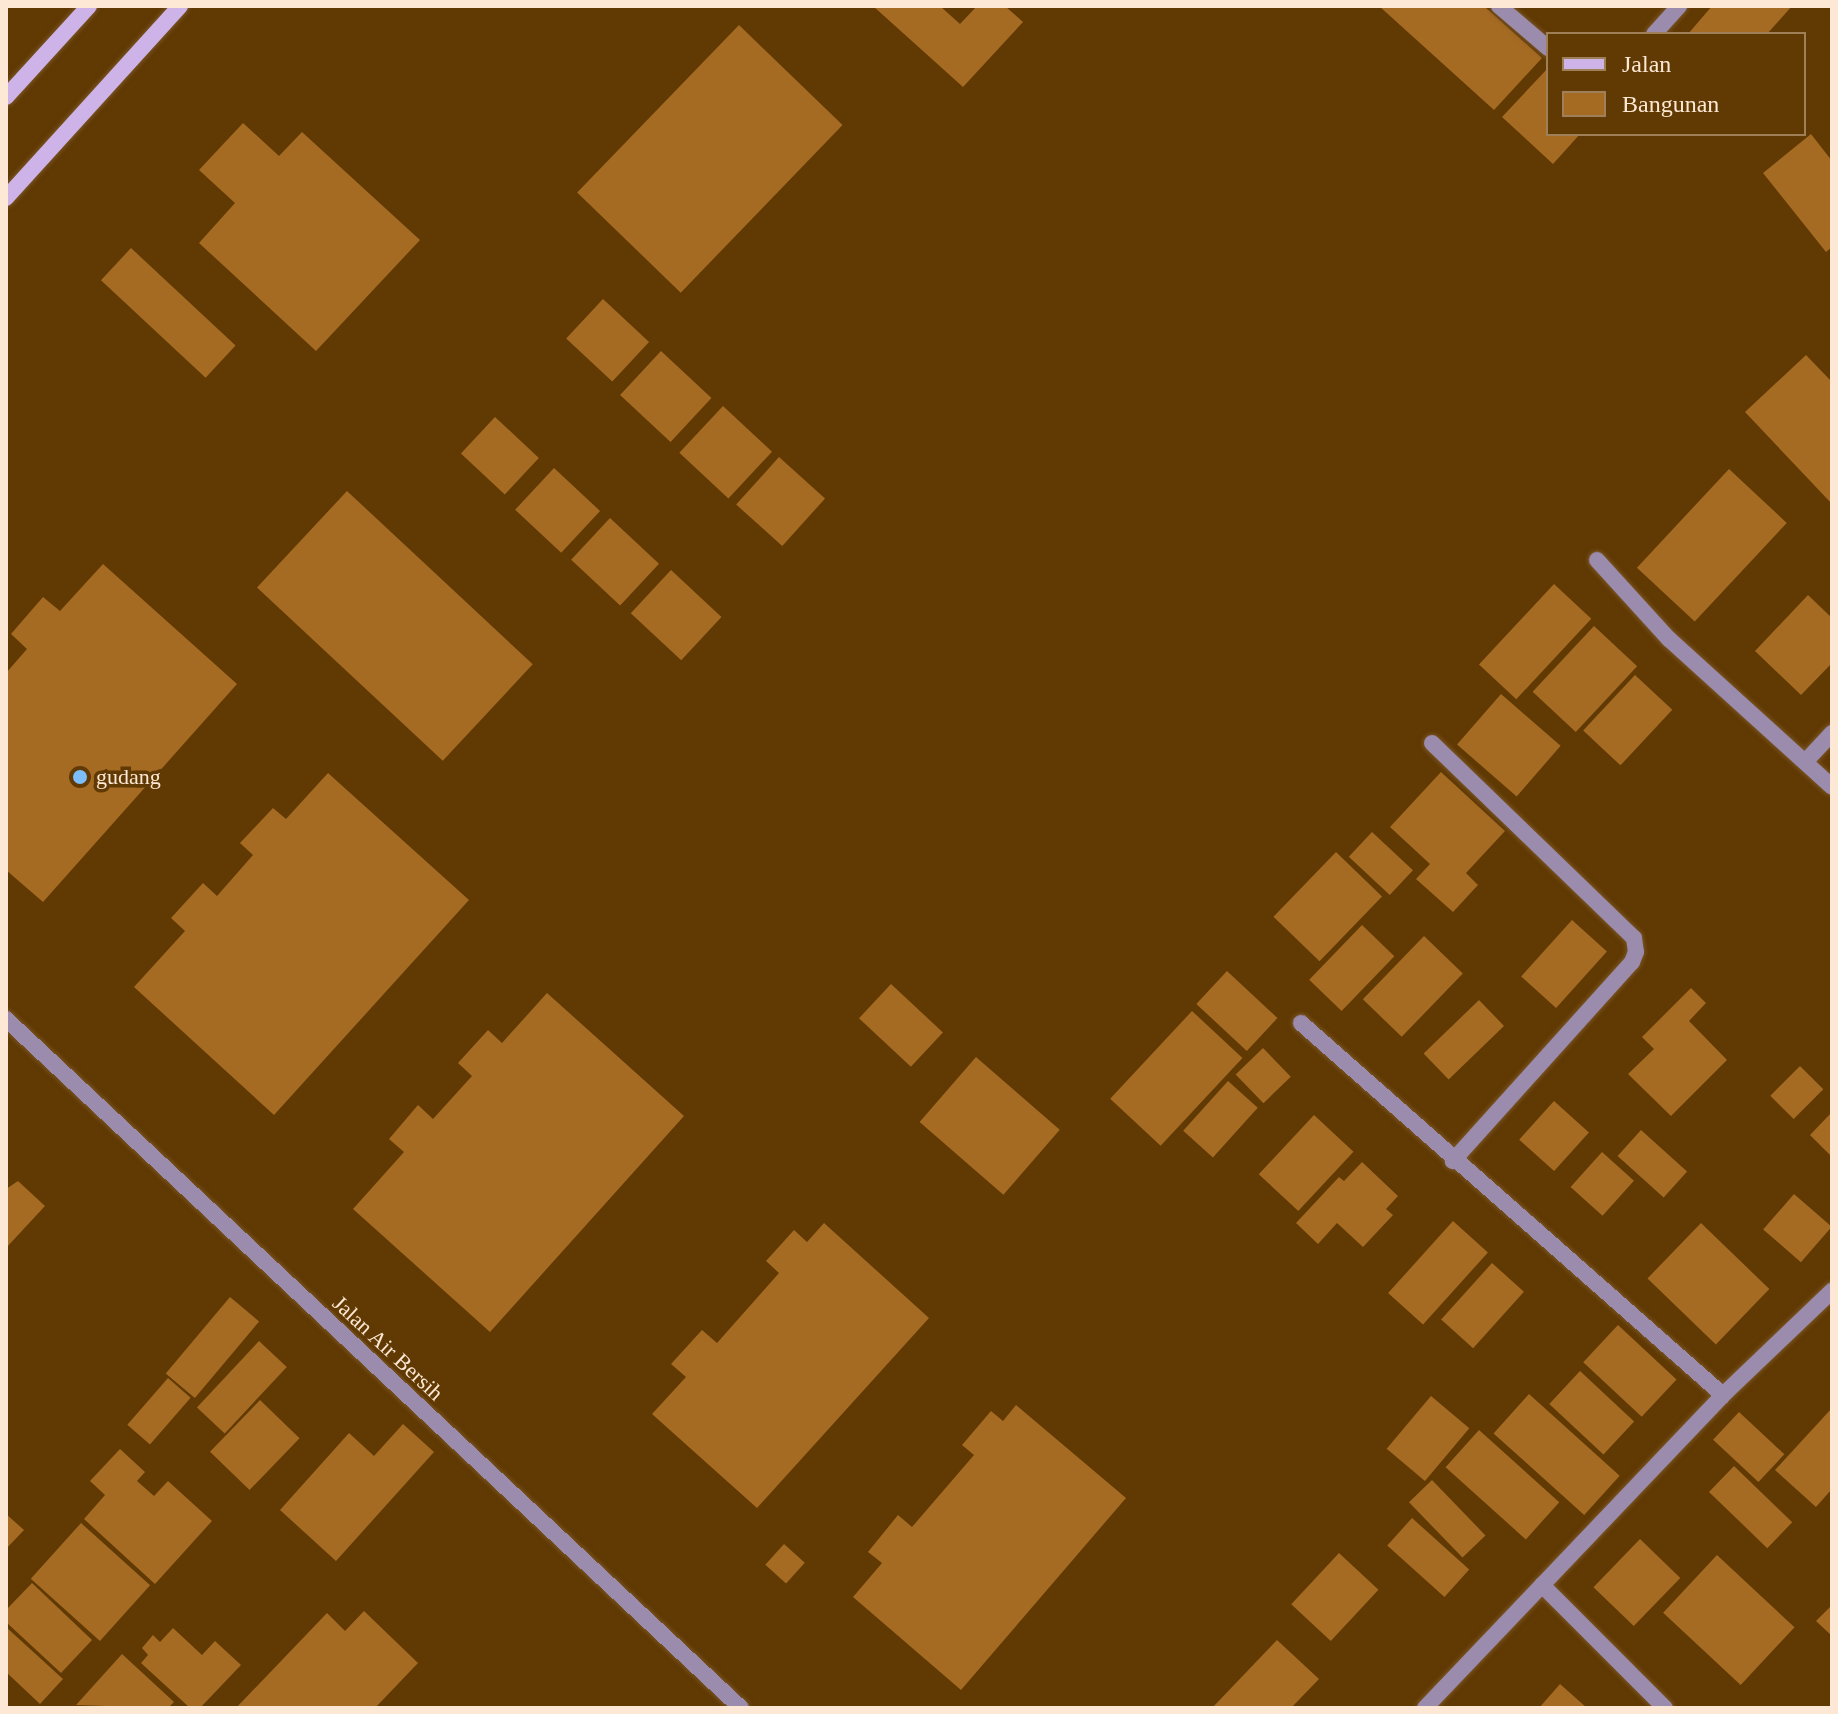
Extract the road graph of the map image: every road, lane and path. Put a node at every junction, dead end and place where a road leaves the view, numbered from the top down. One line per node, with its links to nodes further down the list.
1 (89, 6): 7 (street)
2 (180, 6): 8 (street)
3 (1499, 6): 6 (street)
4 (1679, 6): 5 (street)
5 (1656, 32)
6 (1546, 46)
7 (6, 97)
8 (6, 198)
9 (1597, 560): 12 (street)
10 (1832, 733): 12 (street)
11 (1432, 743): 16 (street)
12 (1805, 762): 13 (street)
13 (1832, 787)
14 (6, 1019): 20 (street, Jalan Air Bersih)
15 (1301, 1023): 16 (street)
16 (1453, 1161): 18 (street)
17 (1830, 1298): 18 (street)
18 (1723, 1395): 19 (street)
19 (1542, 1585): 21 (street); 22 (street)
20 (741, 1708)
21 (1425, 1708)
22 (1665, 1708)

